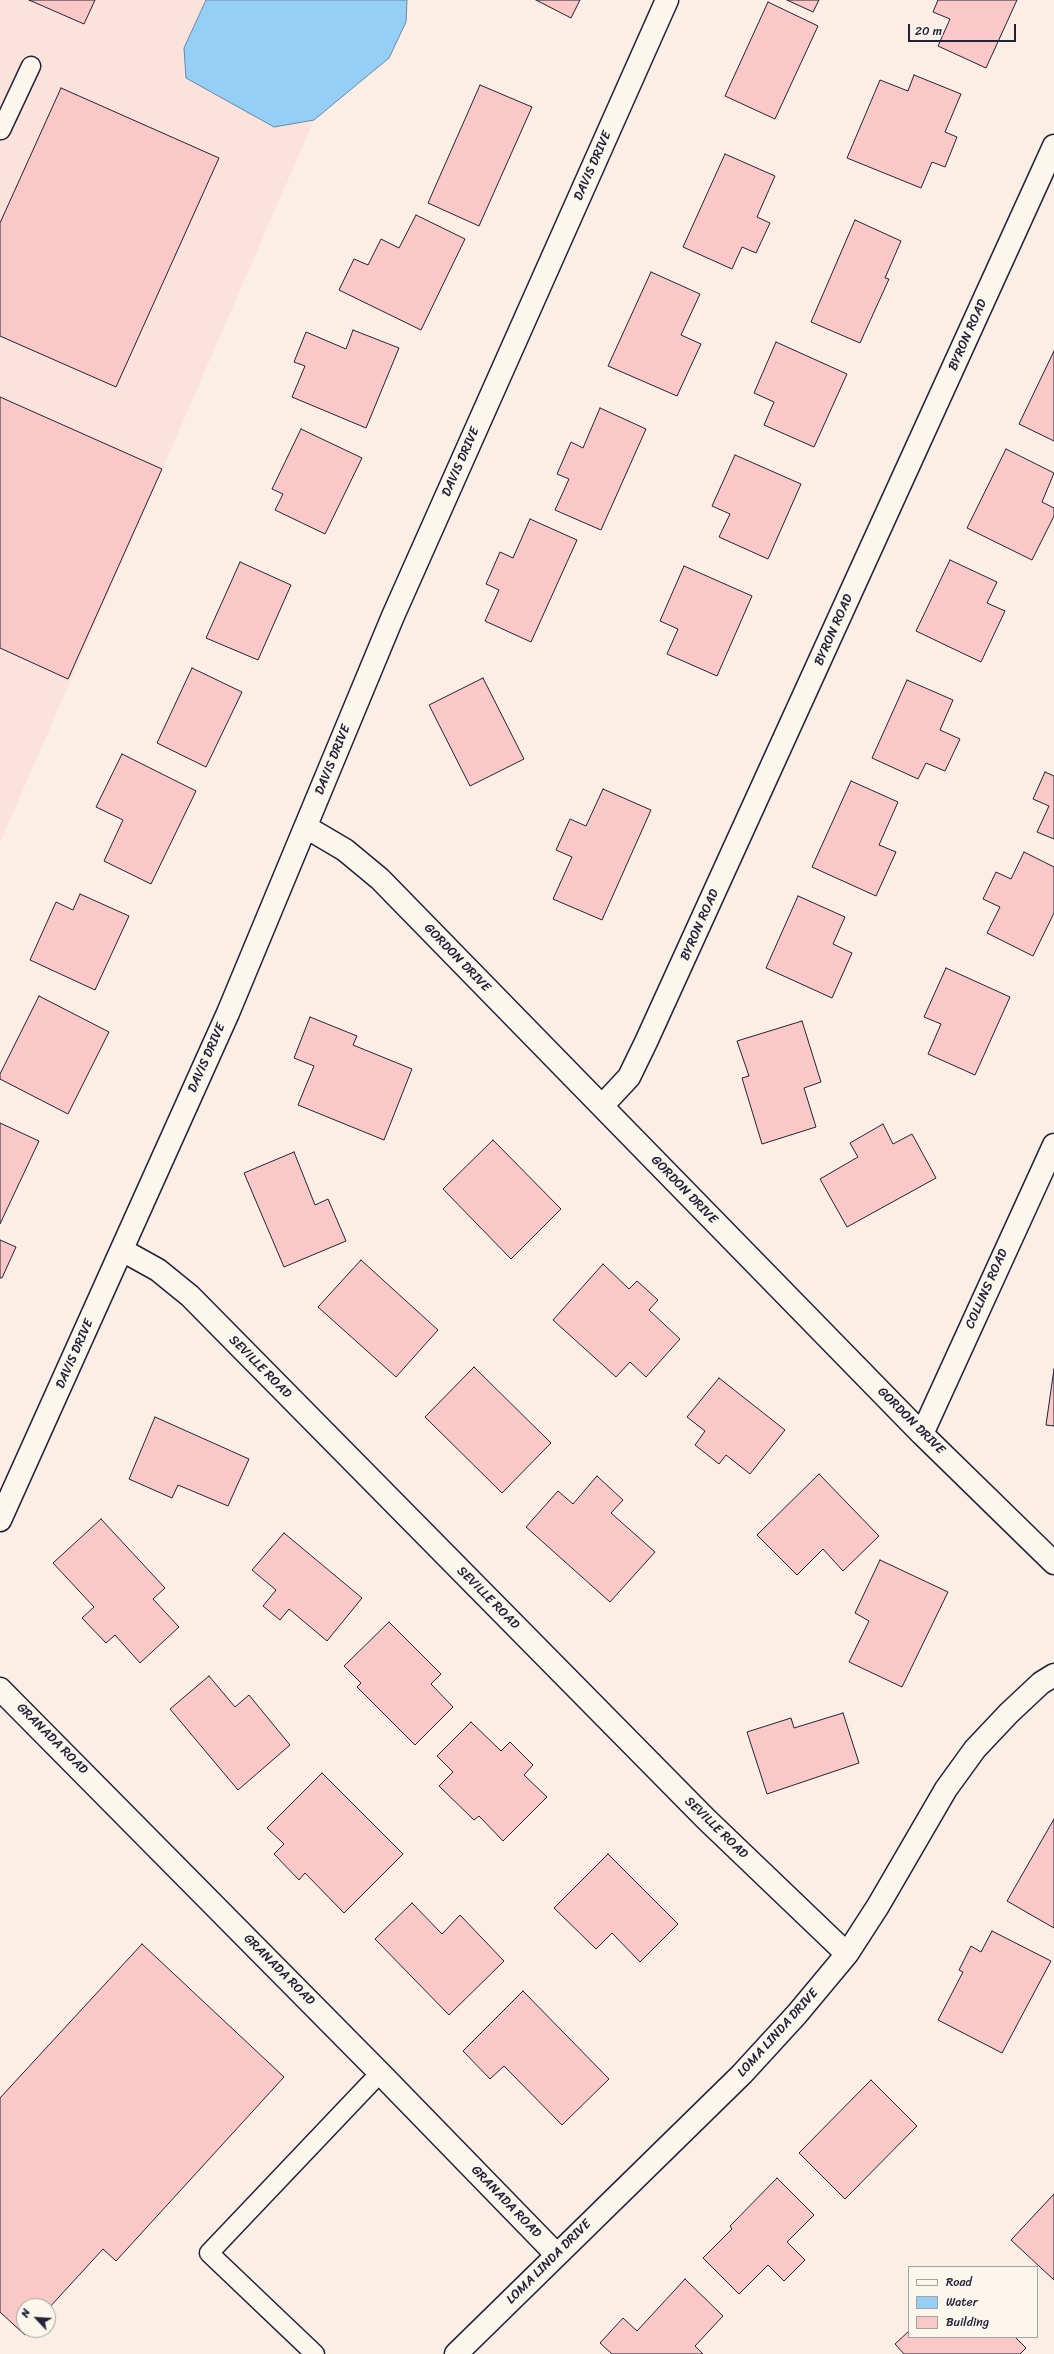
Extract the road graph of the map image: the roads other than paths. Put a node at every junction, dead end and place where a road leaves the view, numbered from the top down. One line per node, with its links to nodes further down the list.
1 (667, 0): 5 (street, DAVIS DRIVE)
2 (31, 66): 3 (lane)
3 (0, 130)
4 (1054, 146): 6 (street, BYRON ROAD)
5 (306, 827): 6 (street, GORDON DRIVE); 8 (street, DAVIS DRIVE)
6 (602, 1106): 9 (street, GORDON DRIVE)
7 (1054, 1145): 9 (street, COLLINS ROAD)
8 (122, 1250): 10 (street, DAVIS DRIVE); 14 (street, SEVILLE ROAD)
9 (922, 1434): 11 (street, GORDON DRIVE)
10 (0, 1520)
11 (1054, 1563)
12 (1054, 1675): 14 (street, LOMA LINDA DRIVE)
13 (0, 1689): 15 (street, GRANADA ROAD)
14 (847, 1954): 16 (street, LOMA LINDA DRIVE)
15 (380, 2073): 16 (street, GRANADA ROAD); 17 (lane)
16 (556, 2254): 18 (street, LOMA LINDA DRIVE)
17 (315, 2354)
18 (456, 2354)

